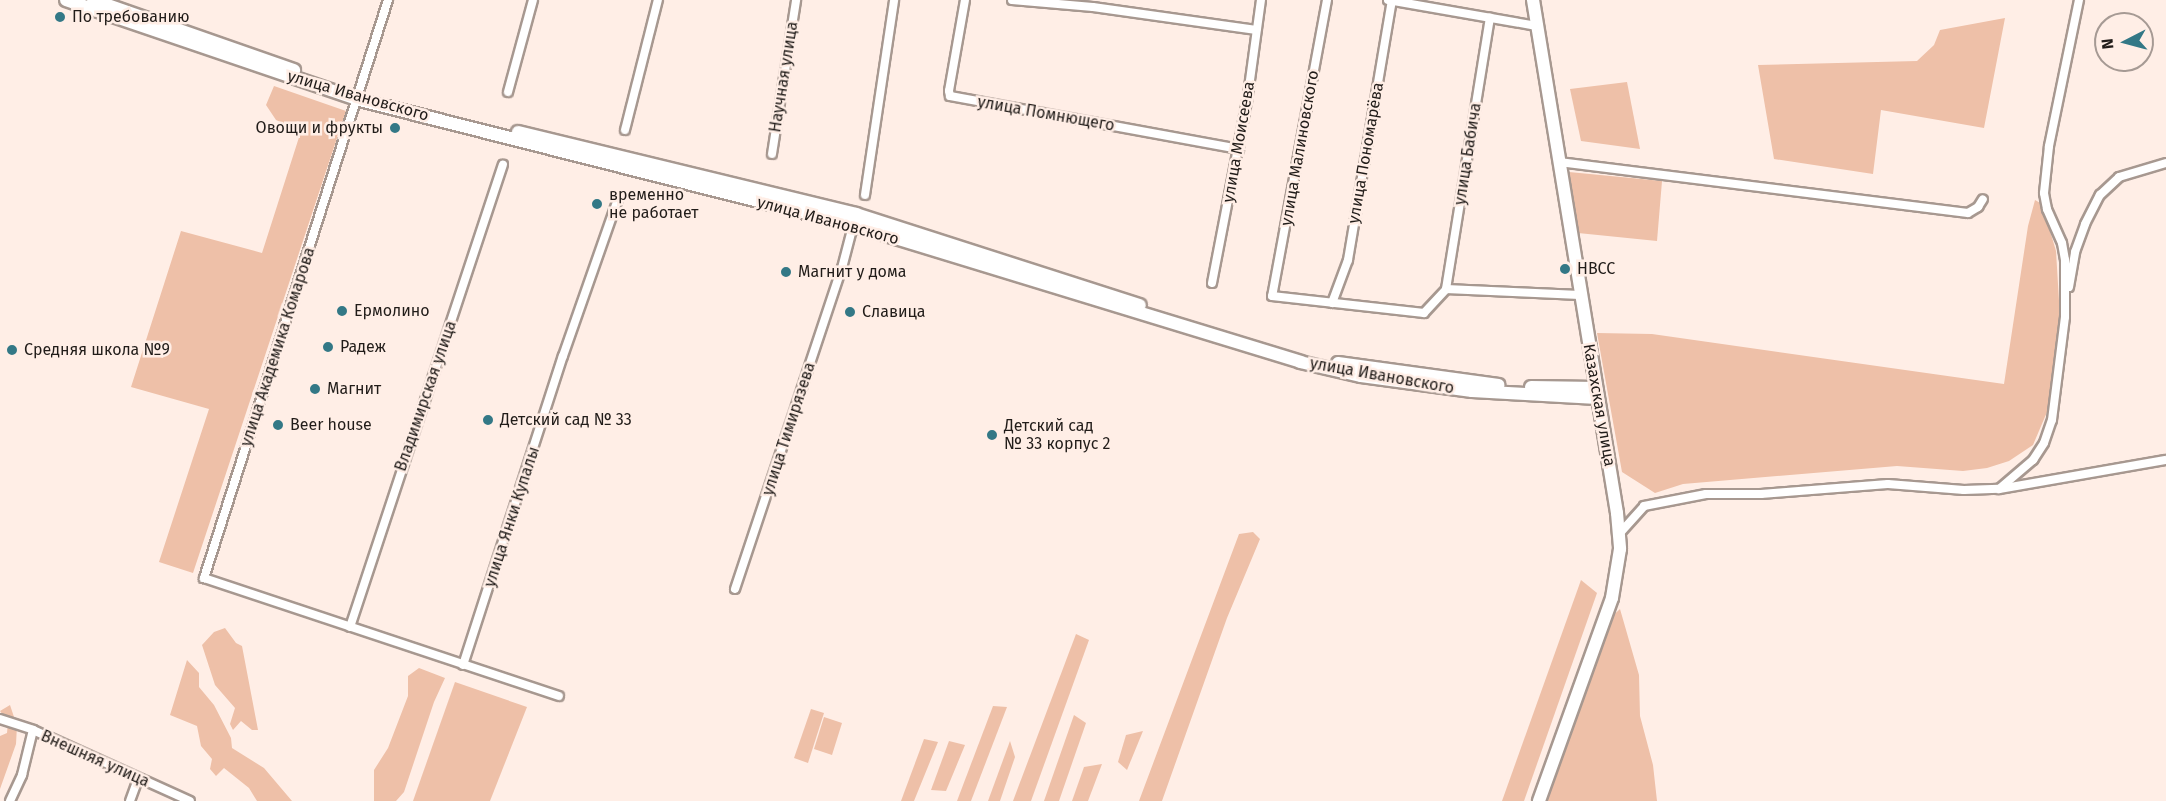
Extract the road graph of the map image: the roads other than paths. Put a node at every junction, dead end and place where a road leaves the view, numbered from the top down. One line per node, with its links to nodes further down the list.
1 (66, 0): 19 (street, улица Ивановского)
2 (93, 0): 19 (street, улица Ивановского)
3 (388, 0): 19 (street, улица Академика Комарова)
4 (533, 0): 18 (street)
5 (658, 0): 20 (street)
6 (796, 0): 22 (street, Научная улица)
7 (894, 0): 26 (street)
8 (965, 0): 21 (street, улица Помнющего)
9 (1012, 0): 17 (street)
10 (1261, 0): 17 (street, улица Моисеева)
11 (1327, 0): 33 (street, улица Малиновского)
12 (1390, 0): 15 (street); 33 (street, улица Пономарёва)
13 (1533, 0): 16 (street, Казахская улица)
14 (2079, 0): 34 (street)
15 (1490, 18): 16 (street); 31 (street, улица Бабича)
16 (1537, 26): 23 (street, Казахская улица)
17 (1256, 30): 21 (street, улица Моисеева)
18 (508, 92)
19 (357, 96): 29 (street, улица Ивановского); 40 (street, улица Академика Комарова)
20 (625, 130)
21 (1239, 149): 30 (street, улица Моисеева)
22 (772, 154)
23 (1559, 162): 28 (street); 32 (street, Казахская улица)
24 (2166, 163): 34 (street)
25 (503, 165): 40 (street, Владимирская улица)
26 (865, 195)
27 (618, 199): 41 (street, улица Янки Купалы)
28 (1983, 199)
29 (854, 220): 35 (street, улица Ивановского); 39 (street, улица Тимирязева)
30 (1212, 283)
31 (1446, 289): 32 (street); 33 (street)
32 (1580, 295): 35 (street, Казахская улица)
33 (1332, 303)
34 (2065, 317): 37 (street)
35 (1597, 393): 38 (street, Казахская улица)
36 (2166, 460): 37 (street)
37 (1999, 489): 38 (street)
38 (1620, 533): 49 (street, Казахская улица)
39 (735, 589)
40 (350, 627): 41 (street)
41 (463, 665): 42 (street)
42 (559, 696)
43 (0, 718): 44 (street, Внешняя улица)
44 (33, 730): 45 (street, Внешняя улица); 46 (street)
45 (138, 779): 47 (street); 48 (street, Внешняя улица)
46 (10, 801)
47 (130, 801)
48 (190, 801)
49 (1539, 801)

